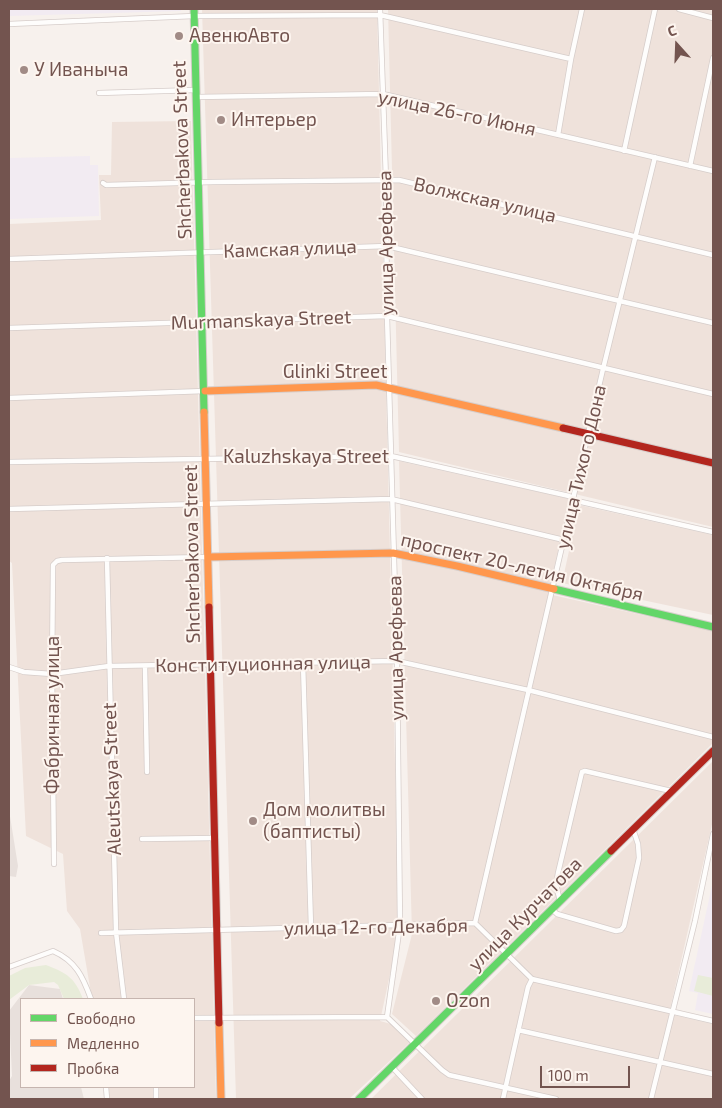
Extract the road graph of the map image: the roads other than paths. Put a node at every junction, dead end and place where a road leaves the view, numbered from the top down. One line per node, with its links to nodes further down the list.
1 (380, 9): 6 (street, улица Арефьева)
2 (582, 9): 10 (street)
3 (655, 9): 15 (street)
4 (679, 9): 7 (street)
5 (194, 12): 6 (street); 8 (street); 12 (street, Shcherbakova Street)
6 (380, 15): 10 (street); 13 (street, улица Арефьева)
7 (713, 18)
8 (9, 24)
9 (713, 58): 17 (street)
10 (571, 59): 14 (street)
11 (99, 93): 12 (street, улица 26-го Июня)
12 (196, 94): 13 (street, улица 26-го Июня); 21 (street, Shcherbakova Street)
13 (383, 94): 14 (street, улица 26-го Июня); 19 (street, улица Арефьева)
14 (558, 135): 15 (street, улица 26-го Июня)
15 (624, 151): 16 (street, улица 26-го Июня)
16 (655, 158): 17 (street, улица 26-го Июня); 22 (street, улица Тихого Дона)
17 (690, 166): 18 (street, улица 26-го Июня)
18 (713, 171)
19 (386, 180): 21 (street, Волжская улица); 22 (street, Волжская улица); 23 (street, улица Арефьева)
20 (103, 183): 21 (street, Волжская улица)
21 (199, 183): 24 (street, Shcherbakova Street)
22 (636, 236): 25 (street, Волжская улица); 27 (street, улица Тихого Дона)
23 (386, 246): 24 (street, Камская улица); 27 (street, Камская улица); 28 (street, улица Арефьева)
24 (201, 251): 26 (street, Камская улица); 29 (street, Shcherbakova Street)
25 (713, 255)
26 (9, 259)
27 (620, 301): 30 (street, Камская улица); 32 (street, улица Тихого Дона)
28 (387, 316): 29 (street, Murmanskaya Street); 32 (street, Murmanskaya Street); 33 (street, улица Арефьева)
29 (203, 322): 31 (street, Murmanskaya Street); 34 (street, Shcherbakova Street)
30 (713, 323)
31 (9, 328)
32 (603, 369): 35 (street, Murmanskaya Street); 37 (street, улица Тихого Дона)
33 (389, 387): 34 (street, Glinki Street); 37 (street, Glinki Street); 38 (street, улица Арефьева)
34 (205, 391): 36 (street, Glinki Street); 39 (street, Shcherbakova Street)
35 (713, 394)
36 (9, 398)
37 (589, 434): 41 (street, Glinki Street); 43 (street, улица Тихого Дона)
38 (390, 456): 39 (street, Kaluzhskaya Street); 42 (street, улица Арефьева); 43 (street, Kaluzhskaya Street)
39 (206, 458): 40 (street, Kaluzhskaya Street); 44 (street, Shcherbakova Street)
40 (9, 462)
41 (713, 463)
42 (391, 499): 44 (street); 47 (street); 48 (street, улица Арефьева)
43 (574, 499): 46 (street, Kaluzhskaya Street); 47 (street, улица Тихого Дона)
44 (207, 503): 45 (street); 49 (street, Shcherbakova Street)
45 (9, 509)
46 (713, 532)
47 (564, 540): 52 (street, улица Тихого Дона)
48 (393, 553): 49 (street, проспект 20-летия Октября); 52 (street, проспект 20-летия Октября); 54 (street, улица Арефьева)
49 (209, 557): 50 (street, проспект 20-летия Октября); 56 (street, Shcherbakova Street)
50 (107, 558): 51 (street, проспект 20-летия Октября); 57 (street, Aleutskaya Street)
51 (54, 565): 60 (street, Фабричная улица)
52 (553, 590): 53 (street, проспект 20-летия Октября); 61 (street, улица Тихого Дона)
53 (713, 627)
54 (397, 661): 55 (street, Конституционная улица); 61 (street, Конституционная улица); 74 (street, улица Арефьева)
55 (303, 663): 56 (street, Конституционная улица); 75 (street)
56 (211, 664): 58 (street, Конституционная улица); 68 (street, Shcherbakova Street)
57 (109, 666): 58 (street, Конституционная улица); 60 (street, Конституционная улица); 77 (street, Aleutskaya Street)
58 (145, 666): 64 (street)
59 (9, 667): 60 (street, Конституционная улица)
60 (52, 674): 70 (street, Фабричная улица)
61 (528, 690): 62 (street, Конституционная улица); 73 (street, улица Тихого Дона)
62 (713, 737)
63 (713, 751): 65 (street, улица Курчатова)
64 (147, 772)
65 (671, 791): 66 (street, улица Курчатова); 71 (street)
66 (633, 829): 71 (street, улица Курчатова); 72 (street)
67 (713, 834): 84 (street)
68 (216, 838): 69 (street); 76 (street, Shcherbakova Street)
69 (142, 839)
70 (54, 864)
71 (560, 901): 72 (street, улица Курчатова)
72 (552, 909): 79 (street, улица Курчатова)
73 (475, 923): 74 (street, улица 12-го Декабря); 79 (street, улица 12-го Декабря)
74 (400, 925): 75 (street, улица 12-го Декабря); 85 (street, улица Арефьева)
75 (311, 928): 76 (street, улица 12-го Декабря)
76 (218, 929): 77 (street, улица 12-го Декабря); 87 (street, Shcherbakova Street)
77 (116, 932): 78 (street, улица 12-го Декабря); 83 (street, Aleutskaya Street)
78 (101, 933)
79 (506, 956): 81 (street, улица 12-го Декабря); 90 (street, улица Курчатова)
80 (9, 967): 82 (street)
81 (532, 979): 84 (street, улица 12-го Декабря); 89 (street)
82 (91, 998)
83 (124, 998)
84 (674, 1011): 88 (street, улица 12-го Декабря); 91 (street)
85 (387, 1017): 87 (street); 90 (street)
86 (195, 1018): 87 (street)
87 (220, 1018): 95 (street, Shcherbakova Street)
88 (713, 1021)
89 (518, 1030): 91 (street); 94 (street)
90 (415, 1045): 92 (street, улица Курчатова); 94 (street)
91 (661, 1062): 93 (street); 100 (street)
92 (392, 1067): 96 (street, улица Курчатова); 97 (street)
93 (713, 1074)
94 (506, 1088): 98 (street); 99 (street)
95 (222, 1099)
96 (359, 1099)
97 (422, 1099)
98 (503, 1099)
99 (556, 1099)
100 (651, 1099)

